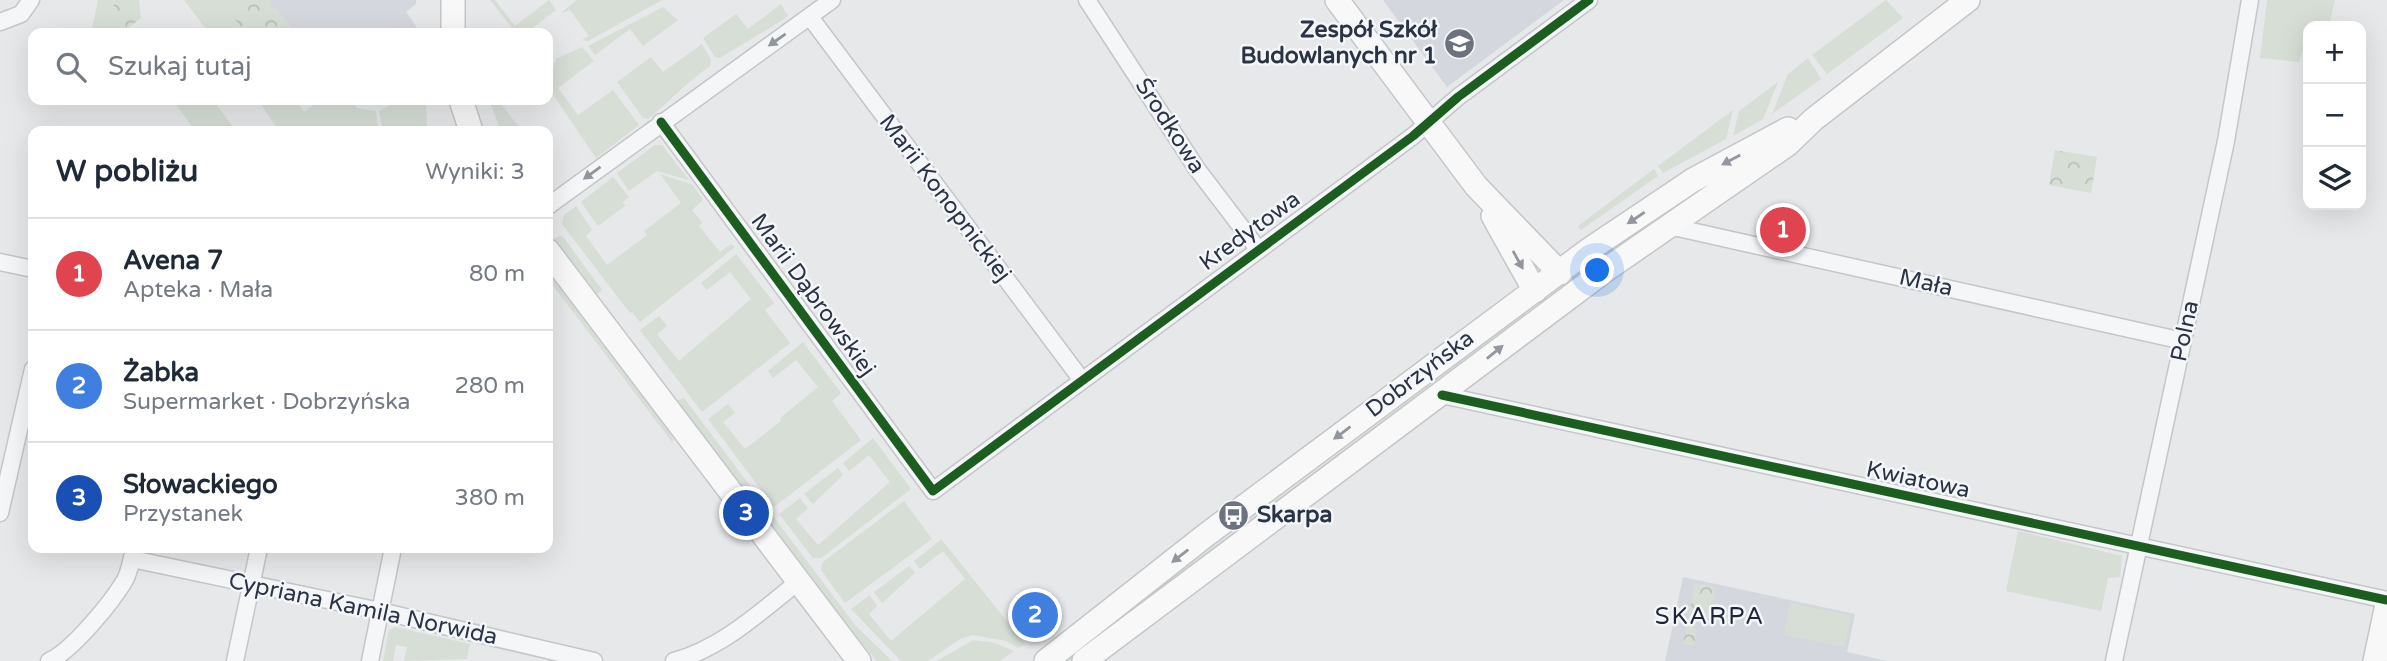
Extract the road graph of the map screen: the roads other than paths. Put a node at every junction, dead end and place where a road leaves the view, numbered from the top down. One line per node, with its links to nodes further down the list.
1 (31, 0): 10 (street)
2 (453, 0): 11 (main road)
3 (832, 0): 9 (street)
4 (1087, 0): 20 (street, Środkowa)
5 (1337, 0): 15 (main road)
6 (1589, 0): 15 (street, Kredytowa)
7 (1968, 0): 13 (main road, Dobrzyńska)
8 (2250, 0): 28 (street, Polna)
9 (810, 17): 14 (street, one-way to 14); 29 (street, Marii Konopnickiej)
10 (0, 22)
11 (453, 28)
12 (463, 105): 16 (main road)
13 (1814, 119): 19 (main road, Dobrzyńska); 24 (main road, Dobrzyńska, one-way to 24)
14 (662, 122): 18 (street, one-way to 18); 32 (street, Marii Dąbrowskiej)
15 (1429, 123): 17 (main road); 20 (street, Kredytowa)
16 (469, 126)
17 (1476, 186): 24 (main road); 25 (main road, one-way to 25)
18 (553, 202)
19 (1669, 226): 26 (main road, Dobrzyńska); 28 (street, Mała)
20 (1258, 250): 29 (street, Kredytowa)
21 (553, 258): 38 (main road)
22 (0, 262): 23 (street)
23 (28, 268)
24 (1560, 273): 25 (main road, Dobrzyńska); 26 (street)
25 (1535, 291): 27 (street); 48 (main road, Dobrzyńska, one-way to 48)
26 (1577, 292): 27 (main road, Dobrzyńska)
27 (1551, 312): 31 (main road, Dobrzyńska, one-way to 27)
28 (2183, 341): 34 (street, Polna)
29 (1082, 379): 32 (street, Kredytowa)
30 (28, 391): 33 (street)
31 (1442, 395): 34 (street, Kwiatowa); 49 (main road, Dobrzyńska)
32 (933, 491)
33 (0, 513)
34 (2138, 547): 40 (street, Kwiatowa); 50 (street, Polna)
35 (133, 553): 39 (street, Cypriana Kamila Norwida); 42 (street)
36 (259, 553): 39 (street)
37 (392, 553): 41 (street)
38 (798, 582): 46 (street); 47 (main road)
39 (252, 585): 41 (street, Cypriana Kamila Norwida); 43 (street)
40 (2387, 603): 51 (main road)
41 (380, 611): 44 (street); 45 (street, Cypriana Kamila Norwida)
42 (50, 661)
43 (235, 661)
44 (370, 661)
45 (594, 661)
46 (674, 661)
47 (859, 661)
48 (1046, 661)
49 (1084, 661)
50 (2114, 661)
51 (2375, 661)

